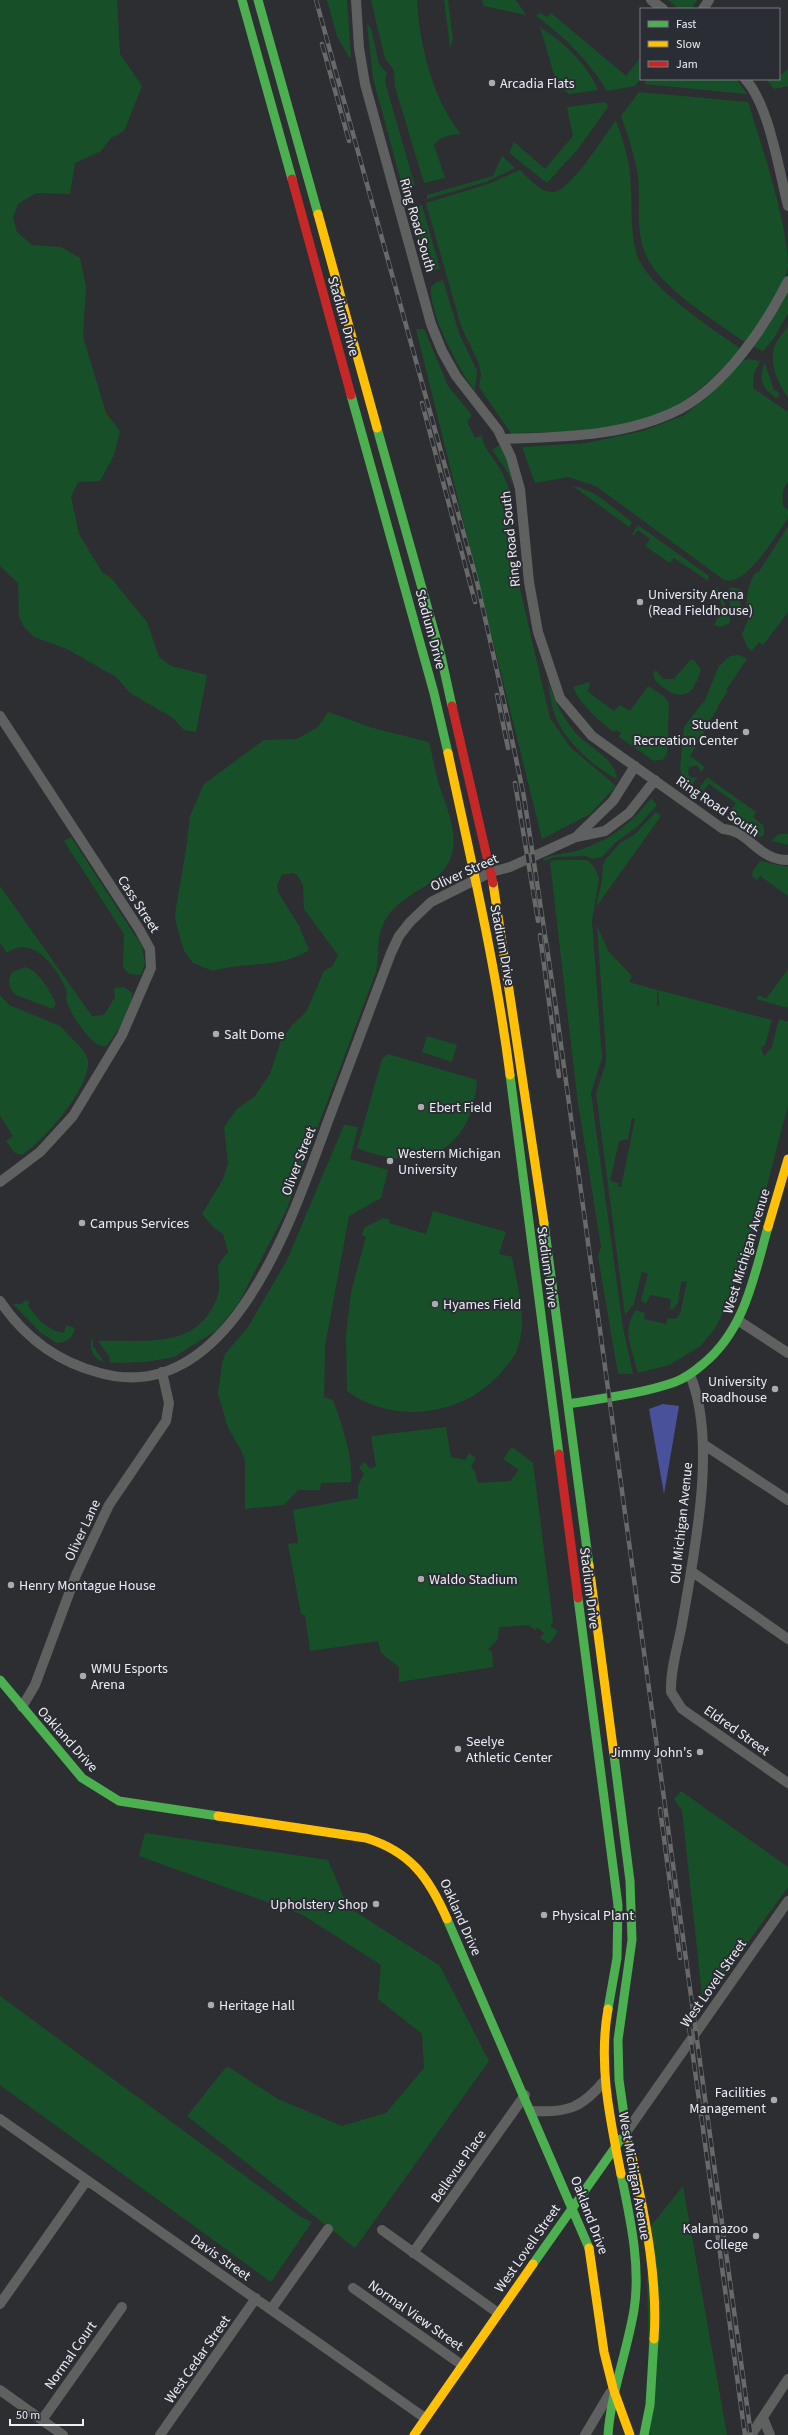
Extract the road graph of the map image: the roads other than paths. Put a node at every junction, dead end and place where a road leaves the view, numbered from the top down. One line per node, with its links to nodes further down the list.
1 (242, 0): 16 (main road, Stadium Drive)
2 (258, 0): 15 (main road, Stadium Drive)
3 (356, 0): 9 (street, Ring Road South)
4 (651, 0): 5 (street)
5 (662, 8)
6 (746, 80): 7 (street)
7 (788, 206)
8 (788, 281): 9 (street)
9 (502, 439): 11 (street, Ring Road South)
10 (0, 716): 19 (street, Cass Street)
11 (635, 766): 12 (street, Ring Road South); 13 (street, Oliver Street)
12 (655, 780): 13 (street, Oliver Street); 14 (street, Ring Road South)
13 (576, 837): 15 (street, Oliver Street)
14 (788, 860)
15 (491, 872): 16 (street, Oliver Street); 25 (main road, Stadium Drive)
16 (476, 879): 23 (street, Oliver Street); 35 (main road, Stadium Drive)
17 (788, 1159): 18 (main road, West Michigan Avenue)
18 (786, 1176): 21 (main road, West Michigan Avenue)
19 (0, 1182)
20 (0, 1301): 23 (street, Oliver Street)
21 (739, 1321): 22 (street); 24 (main road, West Michigan Avenue)
22 (788, 1353)
23 (162, 1372): 32 (street, Oliver Lane)
24 (690, 1375): 25 (main road, West Michigan Avenue); 26 (street, Old Michigan Avenue)
25 (568, 1404): 36 (main road, Stadium Drive)
26 (702, 1444): 27 (street); 28 (street, Old Michigan Avenue)
27 (788, 1500)
28 (691, 1572): 29 (street); 31 (street, Old Michigan Avenue)
29 (788, 1639)
30 (0, 1680): 32 (main road, Oakland Drive)
31 (673, 1698): 33 (street, Eldred Street)
32 (22, 1707): 39 (main road, Oakland Drive)
33 (788, 1783)
34 (788, 1902): 42 (street, West Lovell Street)
35 (618, 1919): 38 (main road, West Michigan Avenue)
36 (632, 1919): 37 (main road, West Michigan Avenue)
37 (619, 2076): 38 (street); 42 (main road, West Michigan Avenue)
38 (605, 2080): 40 (street); 43 (main road, West Michigan Avenue)
39 (525, 2095): 40 (main road, Oakland Drive); 48 (street, Bellevue Place)
40 (532, 2111): 45 (main road, Oakland Drive)
41 (0, 2119): 44 (street, Davis Street)
42 (627, 2131): 43 (main road, West Lovell Street); 68 (main road, West Michigan Avenue)
43 (616, 2146): 45 (main road, West Lovell Street); 57 (main road, West Michigan Avenue)
44 (87, 2180): 50 (street, Davis Street); 51 (street)
45 (574, 2206): 54 (main road, West Lovell Street); 57 (main road, Oakland Drive)
46 (328, 2229): 53 (street)
47 (382, 2230): 48 (street)
48 (413, 2253): 54 (street)
49 (353, 2288): 55 (street, Normal View Street)
50 (256, 2298): 53 (street, Davis Street); 63 (street, West Cedar Street)
51 (0, 2304)
52 (122, 2307): 61 (street, Normal Court)
53 (272, 2308): 59 (street, Davis Street)
54 (498, 2313): 55 (main road, West Lovell Street)
55 (462, 2365): 59 (main road, West Lovell Street)
56 (788, 2379): 60 (street)
57 (613, 2388): 65 (street); 66 (main road, West Michigan Avenue); 67 (main road, Oakland Drive)
58 (0, 2390): 61 (street)
59 (425, 2418): 64 (main road, West Lovell Street)
60 (763, 2418): 69 (street); 70 (street)
61 (42, 2420): 62 (street)
62 (63, 2435)
63 (160, 2435)
64 (414, 2435)
65 (585, 2435)
66 (608, 2435)
67 (630, 2435)
68 (644, 2435)
69 (751, 2435)
70 (770, 2435)

